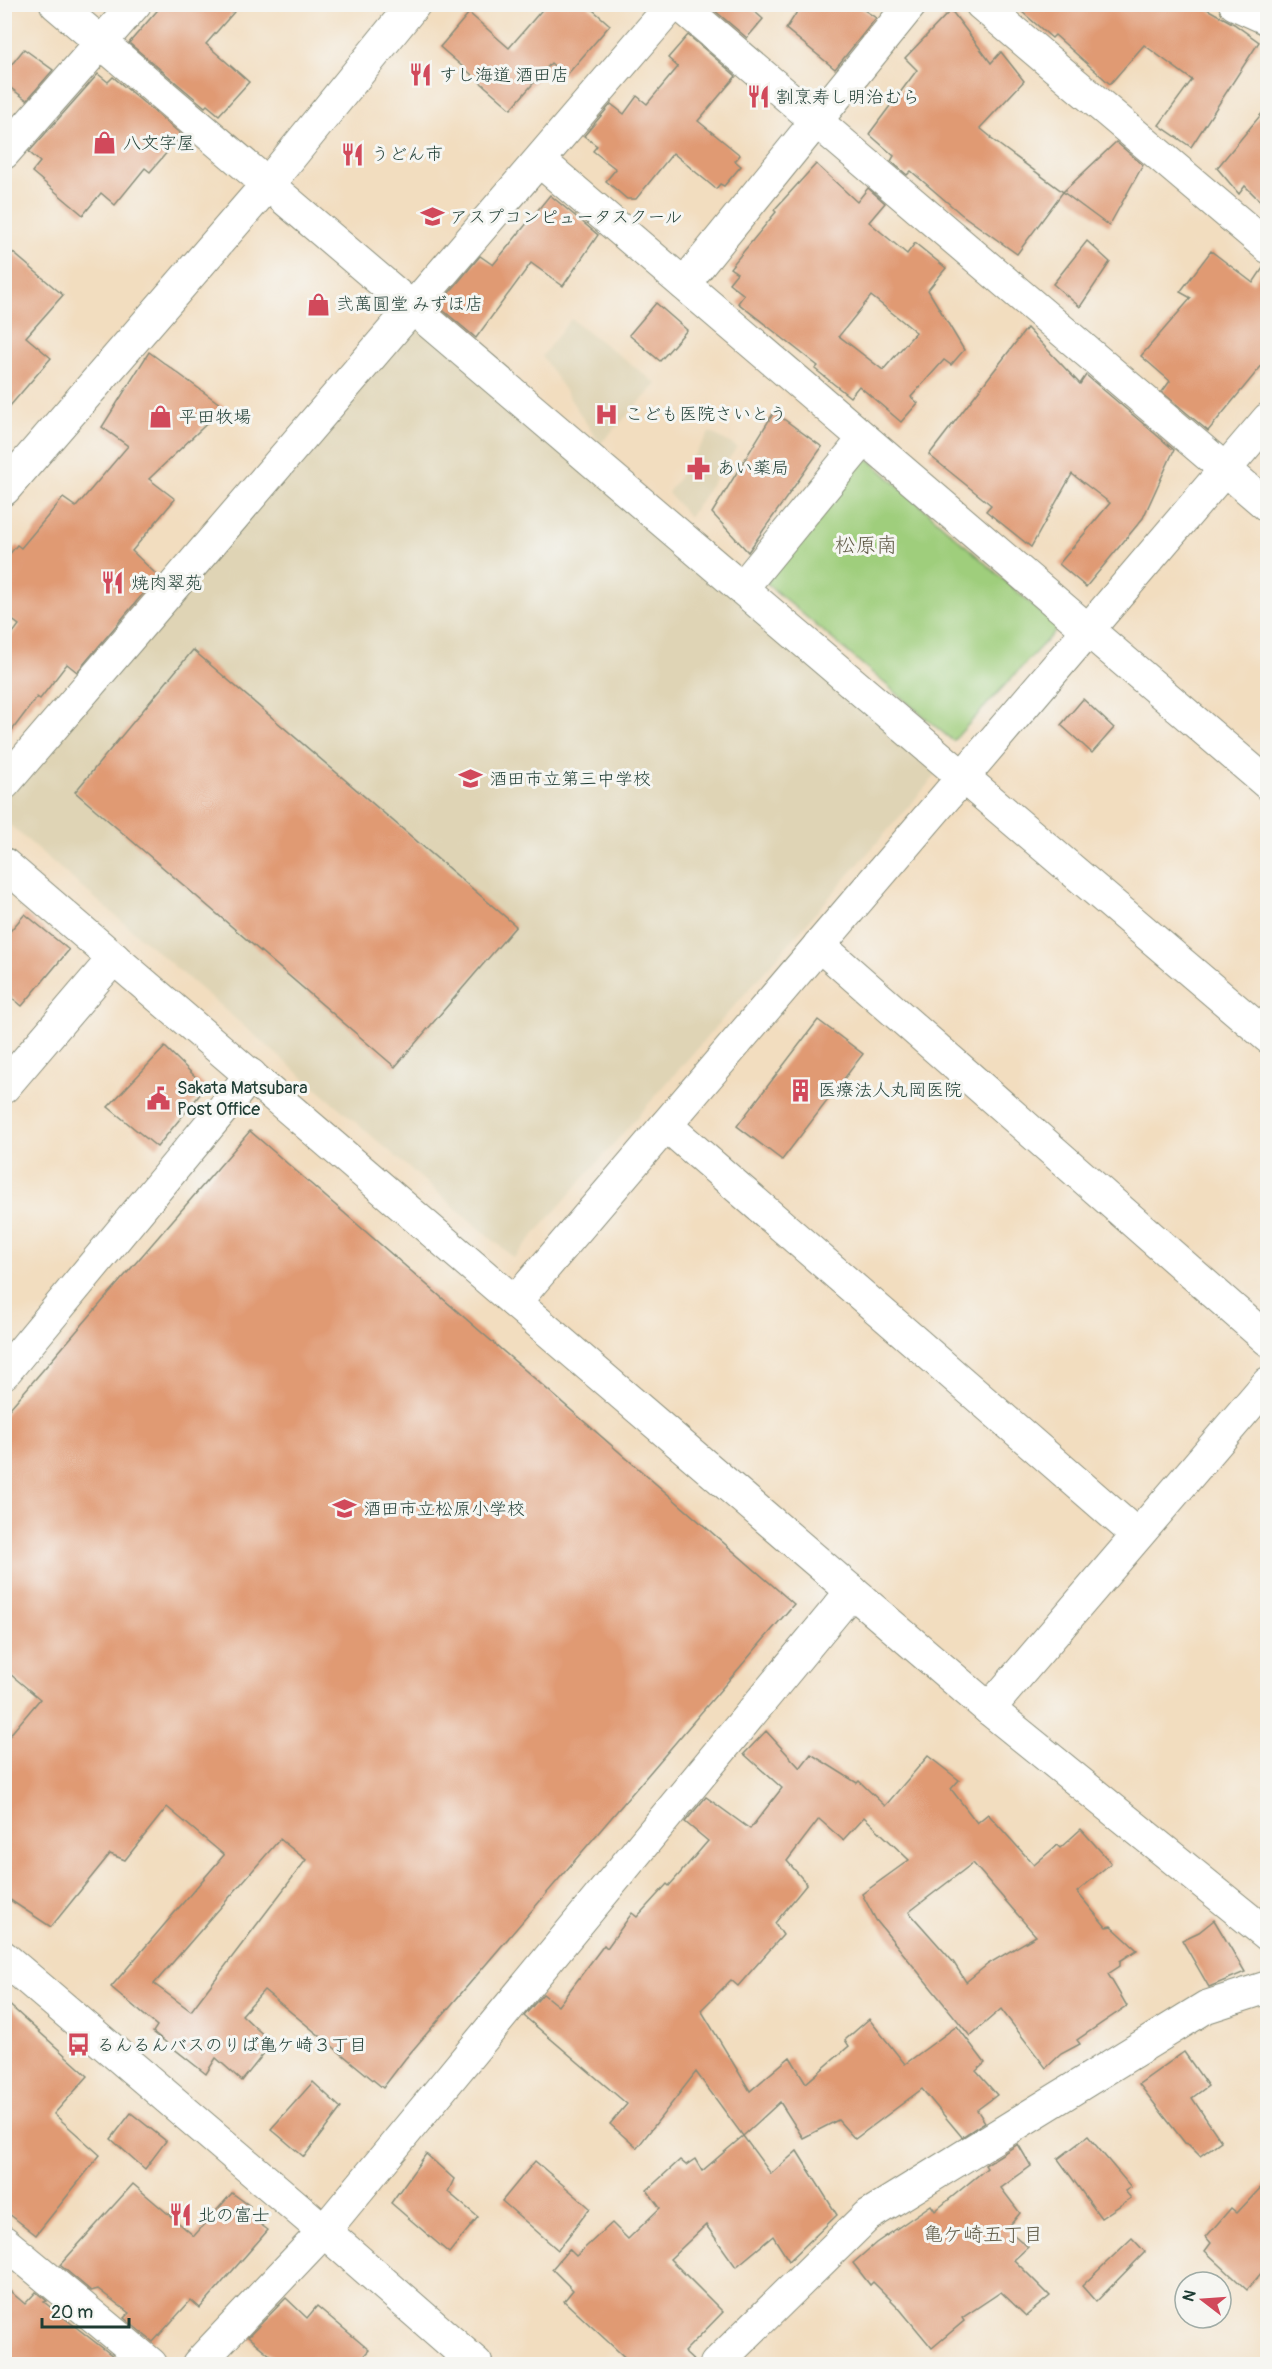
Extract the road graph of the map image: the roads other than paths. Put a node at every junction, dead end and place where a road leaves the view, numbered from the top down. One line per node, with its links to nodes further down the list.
1 (56, 4): 10 (street)
2 (135, 4): 10 (street)
3 (414, 4): 14 (street)
4 (673, 4): 13 (street)
5 (679, 4): 11 (street)
6 (911, 4): 11 (street)
7 (981, 4): 15 (street)
8 (1235, 4): 9 (street)
9 (1268, 19)
10 (102, 44): 12 (street); 14 (street)
11 (816, 121): 16 (street); 20 (street)
12 (4, 153)
13 (540, 161): 16 (street); 17 (street)
14 (267, 185): 17 (street); 21 (street)
15 (1268, 247)
16 (684, 284): 19 (street)
17 (414, 309): 23 (street); 26 (street)
18 (1268, 419): 20 (street)
19 (864, 439): 23 (street); 24 (street)
20 (1224, 470): 22 (street); 24 (street)
21 (4, 489)
22 (1268, 506)
23 (742, 588): 25 (street)
24 (1087, 630): 25 (street); 27 (street)
25 (963, 776): 29 (street); 31 (street)
26 (4, 784)
27 (1268, 784)
28 (4, 864): 30 (street)
29 (819, 945): 34 (street); 36 (street)
30 (114, 958): 32 (street); 33 (street)
31 (1268, 1037)
32 (251, 1076): 35 (street); 37 (street)
33 (4, 1087)
34 (666, 1125): 35 (street); 39 (street)
35 (515, 1302): 40 (street)
36 (1268, 1340)
37 (4, 1372)
38 (1268, 1383): 39 (street)
39 (1137, 1535): 41 (street)
40 (852, 1591): 41 (street); 45 (street)
41 (989, 1709): 42 (street)
42 (1268, 1935)
43 (4, 1958): 45 (street)
44 (1268, 1987): 50 (street)
45 (324, 2231): 48 (street); 49 (street)
46 (4, 2242): 47 (street)
47 (152, 2364)
48 (198, 2364)
49 (476, 2364)
50 (716, 2364)

